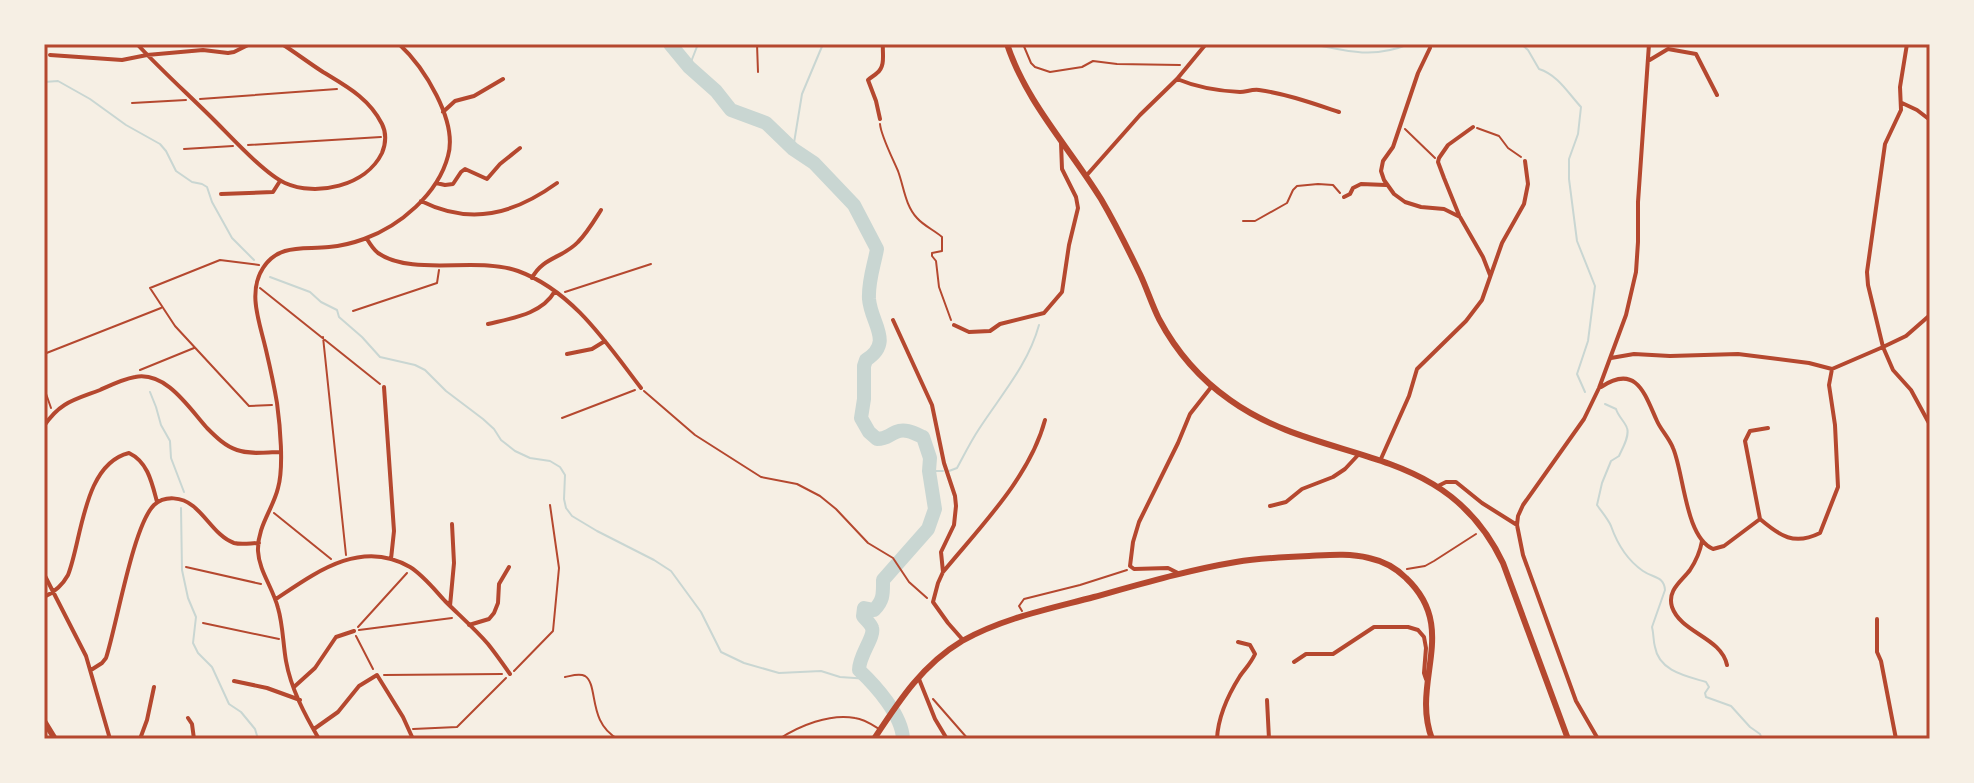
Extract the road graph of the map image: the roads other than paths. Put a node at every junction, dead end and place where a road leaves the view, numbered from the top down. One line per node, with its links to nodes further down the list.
1 (137, 44): 12 (street)
2 (250, 44): 12 (street)
3 (282, 44): 27 (street)
4 (399, 44): 18 (street)
5 (883, 44): 20 (street)
6 (1007, 44): 23 (main road)
7 (1206, 44): 15 (street)
8 (1649, 44): 13 (street)
9 (1907, 44): 17 (street)
10 (1430, 48): 30 (street)
11 (50, 55): 12 (street)
12 (147, 55): 27 (street)
13 (1648, 61): 16 (street); 47 (street)
14 (503, 79): 18 (street)
15 (1177, 79): 19 (street); 26 (street)
16 (1717, 95)
17 (1901, 103): 21 (street); 45 (street)
18 (443, 112): 28 (street)
19 (1339, 112)
20 (880, 119)
21 (1930, 120)
22 (1473, 127): 35 (street)
23 (1061, 140): 26 (main road); 43 (street)
24 (520, 148): 28 (street)
25 (1525, 161): 37 (street)
26 (1086, 176): 49 (main road)
27 (280, 181): 31 (street)
28 (436, 183): 33 (street)
29 (557, 183): 33 (street)
30 (1388, 185): 32 (street); 35 (street)
31 (221, 194)
32 (1344, 197)
33 (421, 201): 36 (street)
34 (601, 210): 38 (street)
35 (1460, 217): 37 (street)
36 (366, 238): 38 (street); 57 (street)
37 (1490, 277): 59 (street)
38 (532, 278): 39 (street)
39 (557, 292): 42 (street); 44 (street)
40 (1930, 315): 45 (street)
41 (893, 320): 70 (street)
42 (488, 324)
43 (954, 325)
44 (605, 341): 46 (street); 51 (street)
45 (1883, 347): 48 (street); 54 (street)
46 (567, 354)
47 (1611, 358): 48 (street); 52 (street)
48 (1832, 369): 63 (street)
49 (1212, 386): 58 (main road); 72 (street)
50 (384, 387): 68 (street)
51 (641, 388)
52 (1599, 388): 65 (street); 66 (street)
53 (1045, 420): 70 (street)
54 (1930, 425)
55 (44, 426): 57 (street)
56 (1768, 428): 63 (street)
57 (280, 452): 67 (street)
58 (1359, 454): 59 (main road); 62 (street)
59 (1380, 461): 60 (main road)
60 (1438, 486): 65 (street); 111 (main road)
61 (157, 502): 67 (street); 73 (street); 84 (street)
62 (1270, 506)
63 (1760, 519): 66 (street)
64 (452, 524): 76 (street)
65 (1517, 525): 112 (street)
66 (1702, 541): 83 (street)
67 (259, 543): 75 (street)
68 (391, 559): 75 (street); 76 (street)
69 (509, 567): 78 (street)
70 (943, 572): 80 (street)
71 (44, 574): 73 (street)
72 (1180, 574): 80 (main road); 89 (main road)
73 (53, 592): 74 (street); 84 (street)
74 (44, 597)
75 (276, 599): 91 (street)
76 (450, 606): 78 (street)
77 (1877, 619): 113 (street)
78 (469, 625): 85 (street)
79 (354, 631): 91 (street)
80 (963, 640): 86 (main road)
81 (1238, 642): 108 (street)
82 (1294, 662): 89 (street)
83 (1727, 665)
84 (91, 670): 99 (street)
85 (510, 674)
86 (918, 676): 97 (main road); 107 (street)
87 (565, 677): 104 (lane)
88 (234, 681): 92 (street)
89 (1428, 681): 110 (main road)
90 (154, 687): 100 (street)
91 (294, 687): 92 (street)
92 (300, 700): 96 (street)
93 (1267, 700): 109 (street)
94 (188, 718): 101 (street)
95 (44, 721): 98 (main road)
96 (314, 729): 102 (street); 103 (street)
97 (880, 730): 105 (lane); 106 (main road)
98 (55, 739)
99 (110, 739)
100 (140, 739)
101 (194, 739)
102 (319, 739)
103 (413, 739)
104 (618, 739)
105 (779, 739)
106 (874, 739)
107 (947, 739)
108 (1217, 739)
109 (1269, 739)
110 (1432, 739)
111 (1568, 739)
112 (1598, 739)
113 (1896, 739)

